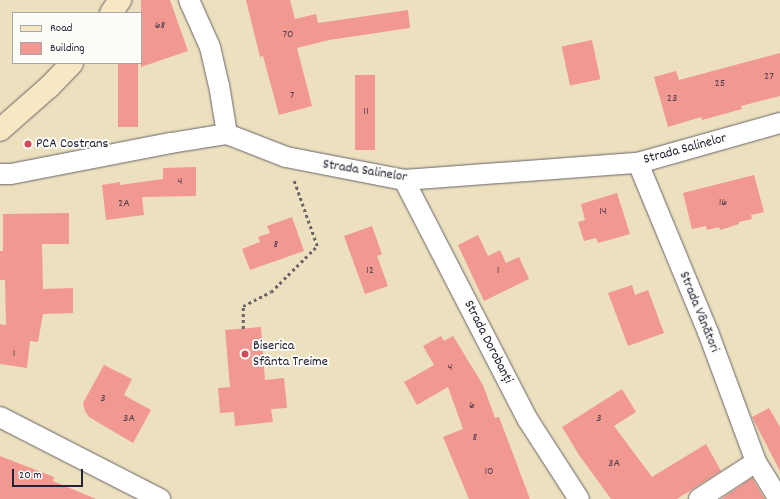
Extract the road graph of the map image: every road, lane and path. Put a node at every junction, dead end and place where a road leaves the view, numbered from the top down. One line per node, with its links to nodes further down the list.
1 (120, 0): 3 (main road)
2 (189, 0): 7 (street)
3 (112, 12)
4 (71, 64): 6 (main road)
5 (780, 123): 9 (street, Strada Salinelor)
6 (0, 130)
7 (227, 134): 8 (street, Strada Salinelor); 10 (street)
8 (286, 157): 11 (street, Strada Salinelor); 12 (path)
9 (638, 163): 11 (street, Strada Salinelor); 14 (street, Strada Vânători)
10 (0, 174)
11 (404, 180): 16 (street, Strada Dorobanți)
12 (243, 329)
13 (0, 417): 15 (street)
14 (756, 462): 17 (street); 18 (street, Strada Vânători)
15 (160, 499)
16 (579, 499)
17 (699, 499)
18 (779, 499)

